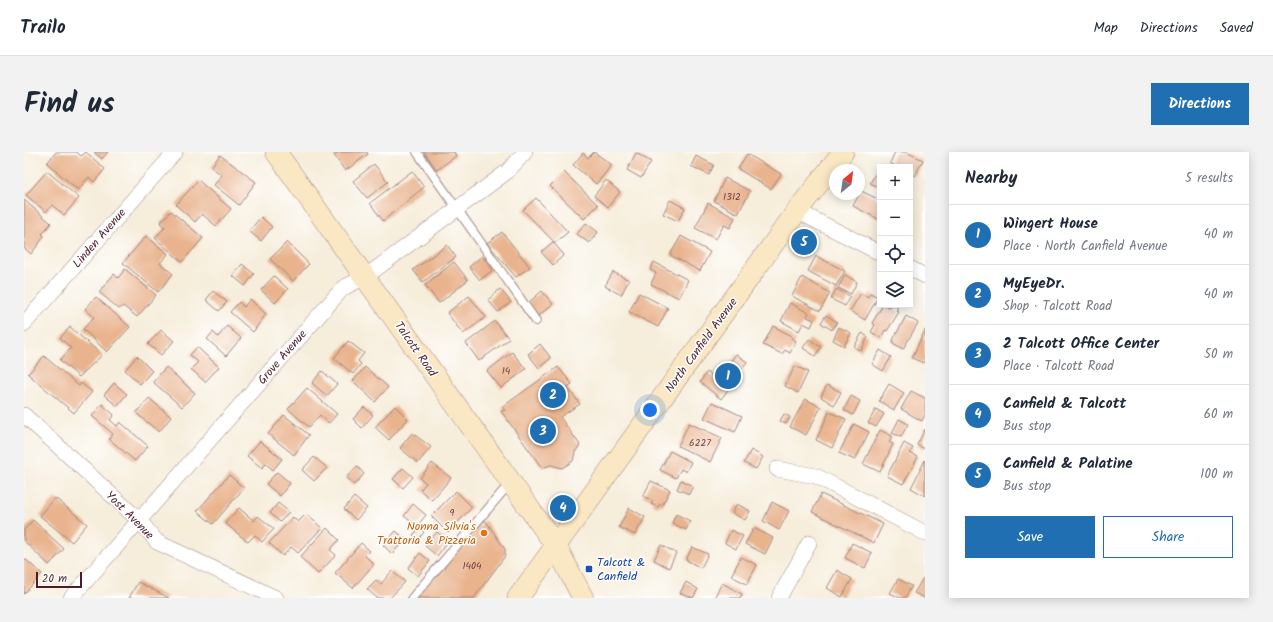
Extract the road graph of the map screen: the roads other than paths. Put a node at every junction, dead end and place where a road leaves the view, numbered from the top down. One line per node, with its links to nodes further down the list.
1 (175, 152): 13 (street, Linden Avenue)
2 (276, 152): 11 (street, Talcott Road)
3 (417, 152): 6 (lane)
4 (525, 152): 6 (street, Grove Avenue)
5 (843, 152): 7 (street, North Canfield Avenue)
6 (458, 208): 11 (street, Grove Avenue); 12 (lane)
7 (797, 211): 8 (street); 20 (street, North Canfield Avenue)
8 (877, 251)
9 (913, 270): 10 (street)
10 (925, 276)
11 (365, 277): 16 (street, Talcott Road); 17 (street, Grove Avenue)
12 (536, 321)
13 (24, 324)
14 (24, 415): 17 (street, Yost Avenue)
15 (777, 469): 18 (street)
16 (510, 483): 20 (street, Talcott Road); 23 (lane)
17 (140, 521): 21 (street, Grove Avenue); 22 (street, Yost Avenue)
18 (925, 533)
19 (809, 543): 26 (street)
20 (556, 546): 24 (street, North Canfield Avenue); 25 (street, Talcott Road)
21 (71, 598)
22 (276, 598)
23 (412, 598)
24 (518, 598)
25 (583, 598)
26 (779, 598)

